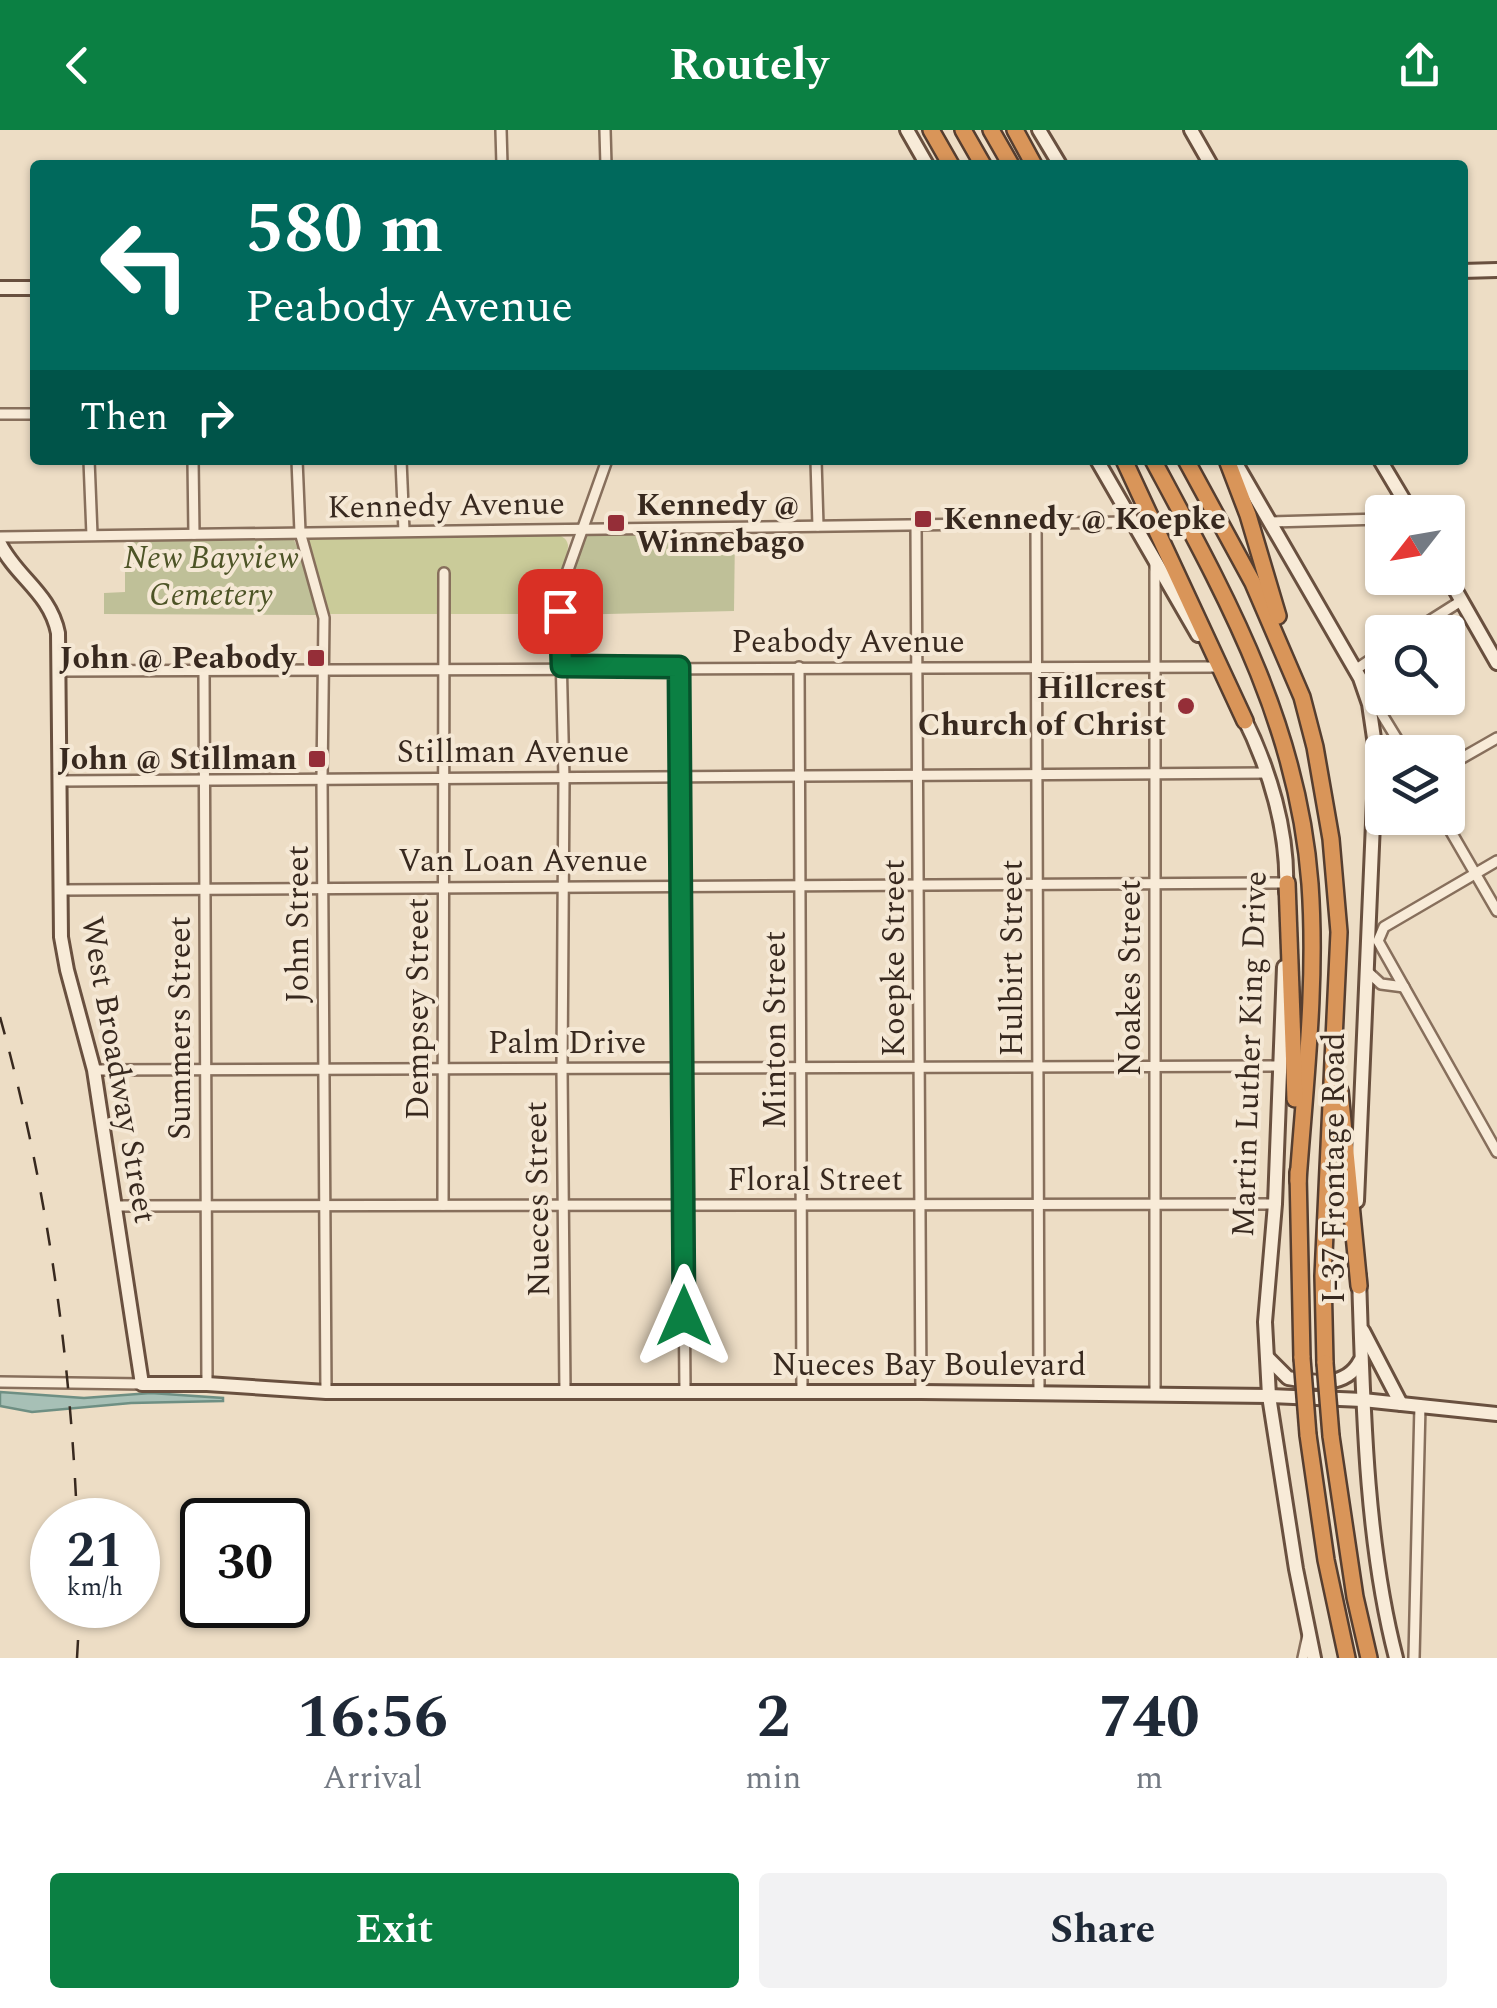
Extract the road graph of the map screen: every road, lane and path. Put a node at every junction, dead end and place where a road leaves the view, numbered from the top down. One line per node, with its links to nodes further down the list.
1 (501, 130): 10 (street)
2 (605, 130): 11 (street)
3 (907, 130): 12 (main road)
4 (931, 130): 13 (highway)
5 (963, 130): 14 (highway)
6 (991, 130): 15 (highway)
7 (1016, 130): 16 (highway)
8 (1039, 130): 17 (main road)
9 (1191, 130): 18 (main road)
10 (502, 160)
11 (606, 160)
12 (925, 160)
13 (949, 160)
14 (980, 160)
15 (1008, 160)
16 (1031, 160)
17 (1057, 160)
18 (1208, 160)
19 (1497, 270): 20 (main road)
20 (1468, 271)
21 (0, 288): 22 (main road)
22 (30, 288)
23 (0, 414): 24 (street)
24 (30, 414)
25 (89, 465): 51 (street)
26 (193, 465): 50 (street)
27 (296, 465): 49 (street, John Street)
28 (401, 465): 48 (street)
29 (605, 465): 47 (street, Nueces Street)
30 (816, 465): 46 (street)
31 (1100, 465): 42 (main road, Martin Luther King Drive)
32 (1126, 465): 73 (highway)
33 (1147, 465): 40 (highway)
34 (1157, 465): 40 (highway)
35 (1189, 465): 72 (highway)
36 (1232, 465): 72 (highway)
37 (1233, 465): 43 (main road, I-37 Frontage Road)
38 (1383, 465): 39 (main road)
39 (1400, 495)
40 (1182, 514): 120 (highway)
41 (1365, 519): 43 (street)
42 (1132, 522): 44 (street, Kennedy Avenue); 53 (main road, Martin Luther King Drive)
43 (1270, 522): 71 (main road, I-37 Frontage Road)
44 (1036, 524): 45 (street, Kennedy Avenue); 63 (street, Hulbirt Street)
45 (916, 525): 46 (street, Kennedy Avenue); 62 (street, Koepke Street)
46 (818, 526): 47 (street, Kennedy Avenue)
47 (584, 529): 48 (street, Kennedy Avenue); 59 (street, Nueces Street)
48 (404, 531): 49 (street, Kennedy Avenue)
49 (300, 532): 50 (street, Kennedy Avenue); 69 (street, John Street)
50 (194, 534): 51 (street, Kennedy Avenue)
51 (92, 535): 52 (street, Kennedy Avenue)
52 (0, 540): 68 (main road, West Broadway Street)
53 (1155, 562): 64 (street, Noakes Street); 65 (main road, Martin Luther King Drive)
54 (444, 573): 67 (street, Dempsey Street)
55 (1458, 595): 56 (main road)
56 (1461, 600): 57 (street); 58 (main road)
57 (1438, 615)
58 (1497, 663)
59 (562, 666): 60 (street, Peabody Avenue); 67 (street, Peabody Avenue); 85 (street, Nueces Street)
60 (679, 667): 61 (street, Peabody Avenue); 82 (street)
61 (799, 667): 62 (street, Peabody Avenue); 80 (street, Minton Street)
62 (916, 667): 63 (street, Peabody Avenue); 81 (street, Koepke Street)
63 (1036, 667): 64 (street, Peabody Avenue); 78 (street, Hulbirt Street)
64 (1155, 667): 65 (street, Peabody Avenue); 79 (street, Noakes Street)
65 (1217, 667): 73 (main road, Martin Luther King Drive)
66 (1365, 667): 71 (street)
67 (442, 670): 69 (street, Peabody Avenue); 83 (street, Dempsey Street)
68 (60, 671): 70 (street, Peabody Avenue); 86 (main road, West Broadway Street)
69 (324, 671): 70 (street, Peabody Avenue); 84 (street, John Street)
70 (204, 672): 87 (street, Summers Street)
71 (1357, 674): 74 (street); 104 (main road, I-37 Frontage Road)
72 (1302, 697): 103 (highway)
73 (1245, 721): 77 (main road, Martin Luther King Drive)
74 (1395, 735)
75 (1497, 738): 76 (street)
76 (1465, 756)
77 (1267, 773): 79 (street, Stillman Avenue); 91 (main road, Martin Luther King Drive)
78 (1036, 774): 79 (street, Stillman Avenue); 81 (street, Stillman Avenue); 93 (street, Hulbirt Street)
79 (1155, 774): 94 (street, Noakes Street)
80 (799, 775): 81 (street, Stillman Avenue); 82 (street, Stillman Avenue); 95 (street, Minton Street)
81 (918, 775): 92 (street, Koepke Street)
82 (680, 776): 85 (street, Stillman Avenue); 98 (street)
83 (444, 777): 84 (street, Stillman Avenue); 85 (street, Stillman Avenue); 96 (street, Dempsey Street)
84 (322, 778): 87 (street, Stillman Avenue); 99 (street, John Street)
85 (564, 779): 97 (street, Nueces Street)
86 (59, 780): 87 (street, Stillman Avenue); 100 (main road, West Broadway Street)
87 (204, 780): 101 (street, Summers Street)
88 (1453, 835): 90 (street)
89 (1497, 861): 90 (street)
90 (1475, 873): 102 (street); 106 (street)
91 (1287, 883): 94 (street, Van Loan Avenue); 109 (main road, Martin Luther King Drive); 120 (highway)
92 (919, 884): 93 (street, Van Loan Avenue); 95 (street, Van Loan Avenue); 110 (street, Koepke Street)
93 (1037, 884): 94 (street, Van Loan Avenue); 111 (street, Hulbirt Street)
94 (1155, 884): 108 (street, Noakes Street)
95 (800, 885): 98 (street, Van Loan Avenue); 114 (street, Minton Street)
96 (443, 886): 97 (street, Van Loan Avenue); 99 (street, Van Loan Avenue); 115 (street, Dempsey Street)
97 (562, 886): 98 (street, Van Loan Avenue); 112 (street, Nueces Street)
98 (681, 886): 113 (street)
99 (324, 887): 101 (street, Van Loan Avenue); 118 (street, John Street)
100 (60, 890): 101 (street, Van Loan Avenue); 116 (main road, West Broadway Street)
101 (204, 890): 117 (street, Summers Street)
102 (1497, 911)
103 (1338, 970): 132 (highway); 155 (highway, bridge)
104 (1365, 970): 105 (street); 107 (main road, I-37 Frontage Road)
105 (1381, 984): 106 (street); 107 (street)
106 (1404, 987): 119 (street)
107 (1363, 1003): 132 (main road, I-37 Frontage Road)
108 (1155, 1066): 109 (street, Palm Drive); 111 (street, Palm Drive); 123 (street, Noakes Street)
109 (1280, 1066): 124 (main road, Martin Luther King Drive)
110 (920, 1067): 111 (street, Palm Drive); 114 (street, Palm Drive); 121 (street, Koepke Street)
111 (1038, 1067): 122 (street, Hulbirt Street)
112 (562, 1068): 113 (street, Palm Drive); 115 (street, Palm Drive); 125 (street, Nueces Street)
113 (682, 1068): 114 (street, Palm Drive); 126 (street)
114 (800, 1068): 127 (street, Minton Street)
115 (443, 1069): 118 (street, Palm Drive); 131 (street, Dempsey Street)
116 (94, 1070): 117 (street, Palm Drive); 128 (main road, West Broadway Street)
117 (206, 1070): 118 (street, Palm Drive); 129 (street, Summers Street)
118 (324, 1070): 130 (street, John Street)
119 (1497, 1152)
120 (1298, 1180): 154 (highway, bridge)
121 (918, 1204): 122 (street, Floral Street); 127 (street, Floral Street); 143 (street, Koepke Street)
122 (1038, 1204): 123 (street, Floral Street); 144 (street, Hulbirt Street)
123 (1155, 1204): 124 (street, Floral Street); 145 (street, Noakes Street)
124 (1274, 1204): 134 (main road, Martin Luther King Drive)
125 (564, 1205): 126 (street, Floral Street); 131 (street, Floral Street); 141 (street, Nueces Street)
126 (684, 1205): 127 (street, Floral Street); 139 (street)
127 (801, 1205): 142 (street, Minton Street)
128 (115, 1206): 129 (street, Floral Street); 137 (main road, West Broadway Street)
129 (206, 1206): 130 (street, Floral Street); 138 (street, Summers Street)
130 (325, 1206): 131 (street, Floral Street); 140 (street, John Street)
131 (443, 1206)
132 (1359, 1286): 133 (main road, I-37 Frontage Road)
133 (1360, 1326): 135 (main road, I-37 Frontage Road); 148 (main road)
134 (1267, 1356): 135 (main road); 146 (main road, Martin Luther King Drive)
135 (1361, 1358): 147 (main road, I-37 Frontage Road)
136 (0, 1382): 137 (street, Nueces Bay Boulevard)
137 (142, 1384): 138 (main road, Nueces Bay Boulevard)
138 (207, 1384): 140 (main road, Nueces Bay Boulevard)
139 (685, 1391): 141 (main road, Nueces Bay Boulevard); 142 (main road, Nueces Bay Boulevard)
140 (326, 1392): 141 (main road, Nueces Bay Boulevard)
141 (565, 1392)
142 (802, 1392): 143 (main road, Nueces Bay Boulevard)
143 (921, 1392): 144 (main road, Nueces Bay Boulevard)
144 (1039, 1392): 145 (main road, Nueces Bay Boulevard)
145 (1154, 1395): 146 (main road, Nueces Bay Boulevard)
146 (1269, 1396): 147 (main road, Nueces Bay Boulevard); 151 (main road)
147 (1362, 1400): 148 (main road, Nueces Bay Boulevard); 156 (main road, I-37 Frontage Road)
148 (1402, 1404): 149 (main road, Nueces Bay Boulevard)
149 (1420, 1406): 150 (main road, Nueces Bay Boulevard); 157 (street)
150 (1497, 1414)
151 (1308, 1632): 152 (street); 153 (main road)
152 (1303, 1658)
153 (1314, 1658)
154 (1348, 1658)
155 (1369, 1658)
156 (1396, 1658)
157 (1414, 1658)

